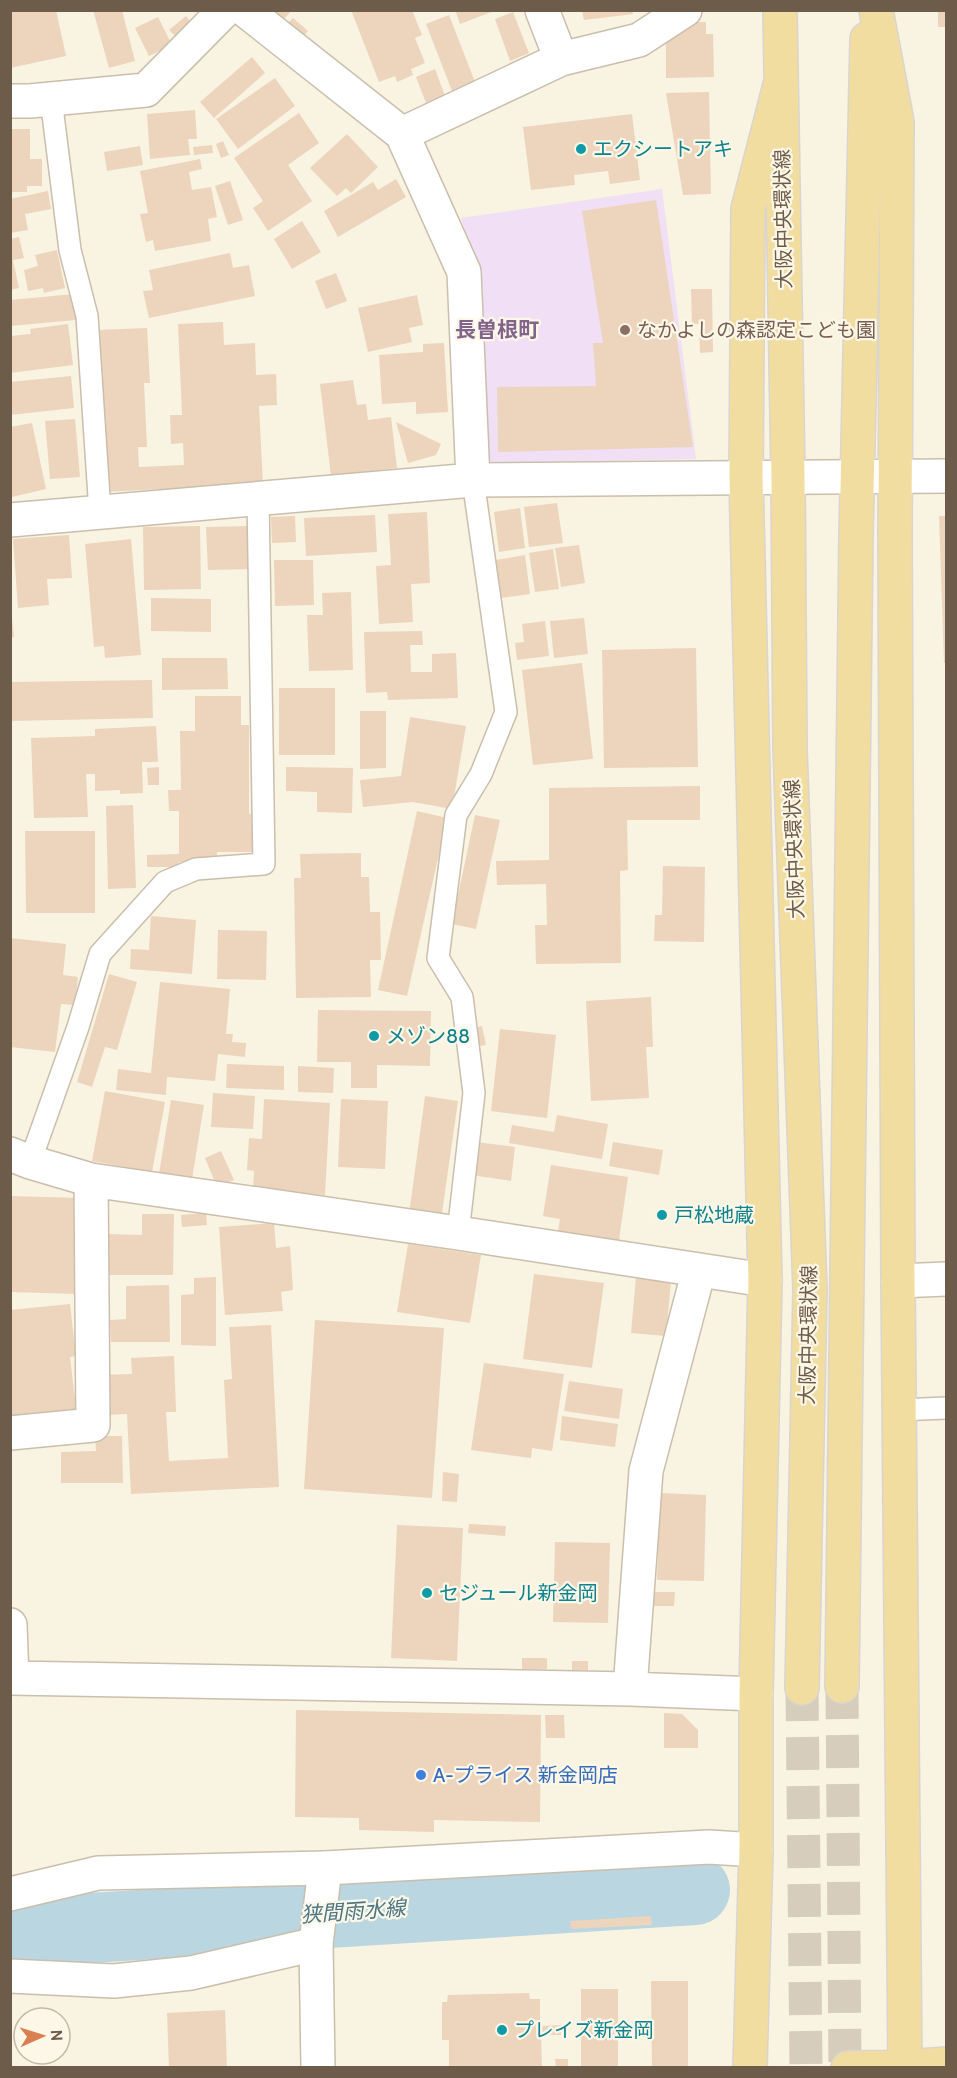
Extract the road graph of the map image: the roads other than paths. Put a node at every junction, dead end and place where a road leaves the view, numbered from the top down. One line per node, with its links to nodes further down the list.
1 (225, 10): 10 (street)
2 (245, 10): 12 (street)
3 (542, 10): 8 (street)
4 (685, 10): 8 (street)
5 (780, 10): 9 (main road, 大阪中央環状線)
6 (868, 10): 16 (main road, 大阪中央環状線)
7 (876, 10): 17 (main road)
8 (561, 59): 12 (street)
9 (780, 86): 14 (main road); 15 (main road, 大阪中央環状線)
10 (51, 99): 11 (street); 20 (lane)
11 (10, 101)
12 (402, 134): 18 (street)
13 (946, 476): 17 (street)
14 (746, 477): 15 (street); 18 (street); 27 (main road)
15 (788, 477): 16 (street); 35 (main road, 大阪中央環状線)
16 (858, 477): 17 (street); 34 (main road, 大阪中央環状線)
17 (896, 477): 28 (main road)
18 (473, 480): 19 (street); 24 (lane)
19 (258, 498): 20 (street); 22 (lane)
20 (100, 512): 21 (street)
21 (10, 519)
22 (20, 1158): 23 (street)
23 (91, 1180): 24 (street); 31 (street)
24 (458, 1233): 25 (street)
25 (699, 1270): 27 (street); 36 (street)
26 (946, 1279): 28 (street)
27 (765, 1280): 37 (main road)
28 (898, 1281): 30 (main road)
29 (946, 1408): 30 (lane)
30 (898, 1410): 47 (main road)
31 (10, 1433)
32 (10, 1625): 33 (street)
33 (11, 1678): 36 (street)
34 (842, 1686)
35 (802, 1688)
36 (630, 1689): 37 (street)
37 (756, 1694): 38 (main road)
38 (756, 1850): 39 (street); 45 (main road)
39 (324, 1878): 40 (street); 41 (street)
40 (10, 1894)
41 (317, 1938): 42 (street); 44 (street)
42 (10, 1976)
43 (946, 2064): 47 (main road)
44 (318, 2067)
45 (750, 2067)
46 (848, 2067): 47 (main road)
47 (905, 2067)

